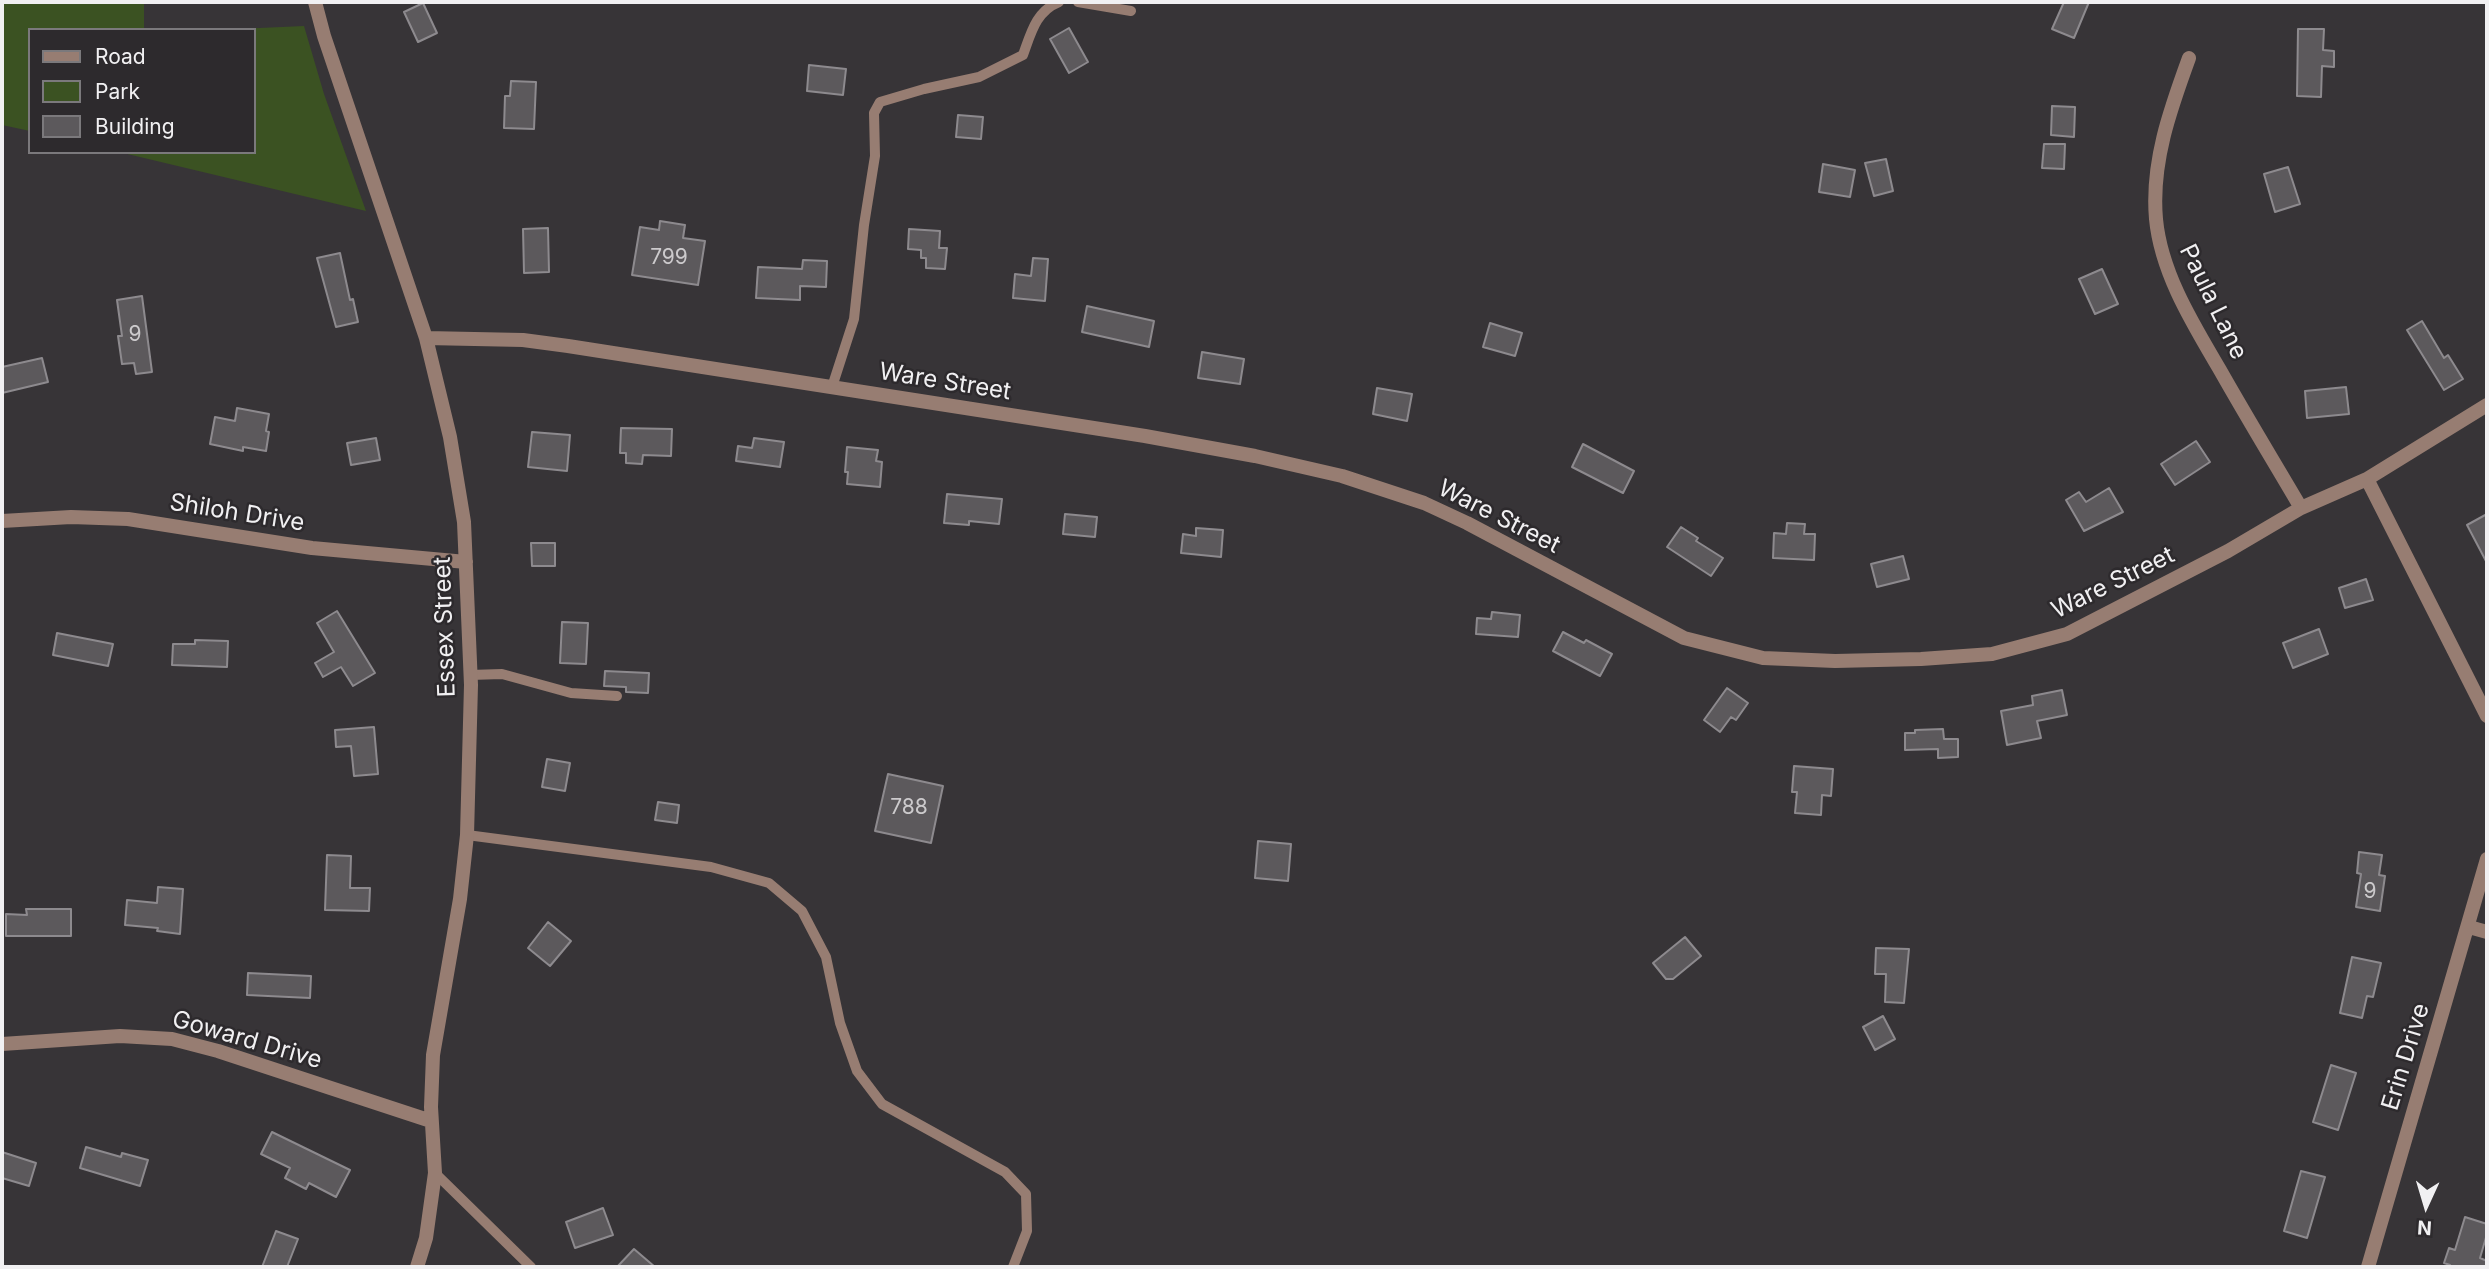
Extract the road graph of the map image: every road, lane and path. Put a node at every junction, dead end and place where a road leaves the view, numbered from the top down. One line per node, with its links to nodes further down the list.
1 (315, 2): 6 (street, Essex Street)
2 (1059, 2): 7 (lane)
3 (1078, 2): 4 (lane)
4 (1131, 11)
5 (2189, 58): 10 (street, Paula Lane)
6 (426, 338): 7 (street, Ware Street); 12 (street, Essex Street)
7 (832, 387): 10 (street, Ware Street)
8 (2487, 405): 9 (street, Ware Street)
9 (2367, 479): 10 (street, Ware Street); 15 (street)
10 (2301, 508)
11 (2, 521): 12 (street, Shiloh Drive)
12 (466, 562): 13 (street, Essex Street)
13 (470, 675): 14 (lane); 16 (street, Essex Street)
14 (617, 696)
15 (2487, 716)
16 (467, 835): 21 (street, Essex Street); 25 (lane)
17 (2487, 859): 18 (street, Erin Drive)
18 (2469, 927): 19 (street); 26 (street, Erin Drive)
19 (2487, 932)
20 (2, 1044): 21 (street, Goward Drive)
21 (431, 1121): 22 (street, Essex Street)
22 (435, 1173): 23 (street, Essex Street); 24 (lane)
23 (416, 1267)
24 (531, 1267)
25 (1013, 1267)
26 (2368, 1267)

